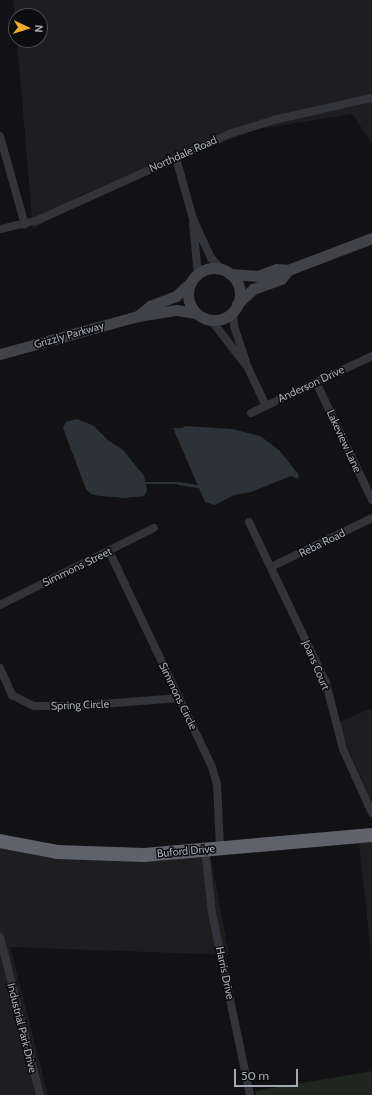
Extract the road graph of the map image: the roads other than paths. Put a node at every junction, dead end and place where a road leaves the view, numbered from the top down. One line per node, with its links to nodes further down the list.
1 (372, 98): 3 (street, Northdale Road)
2 (0, 136): 5 (street)
3 (176, 158): 4 (street); 5 (street, Northdale Road)
4 (193, 219): 9 (street); 10 (street)
5 (25, 224): 6 (street, Northdale Road)
6 (0, 229)
7 (372, 238): 8 (street)
8 (288, 270): 9 (street); 11 (street)
9 (226, 272): 10 (street); 11 (street)
10 (195, 277): 12 (street); 13 (street, Grizzly Parkway)
11 (235, 308): 14 (street); 17 (street)
12 (196, 313): 13 (street, Grizzly Parkway); 14 (street)
13 (138, 316): 15 (street, Grizzly Parkway)
14 (211, 320): 17 (street)
15 (0, 354)
16 (372, 356): 18 (street, Anderson Drive)
17 (248, 368): 19 (street)
18 (316, 382): 19 (street, Anderson Drive); 21 (street, Lakeview Lane)
19 (266, 406): 20 (street, Anderson Drive)
20 (250, 412)
21 (372, 500)
22 (372, 518): 26 (street, Reba Road)
23 (249, 522): 26 (street, Joans Court)
24 (154, 528): 25 (street, Simmons Street)
25 (109, 551): 27 (street, Simmons Street); 29 (street, Simmons Circle)
26 (271, 568): 30 (street, Joans Court)
27 (0, 605)
28 (0, 668): 29 (street, Spring Circle)
29 (179, 698): 33 (street, Simmons Circle)
30 (372, 813)
31 (372, 835): 33 (highway, Buford Drive)
32 (0, 841): 34 (highway, Buford Drive)
33 (220, 848): 34 (highway, Buford Drive)
34 (205, 850): 37 (street, Harris Drive)
35 (0, 937): 36 (street, Industrial Park Drive)
36 (40, 1095)
37 (250, 1095)

